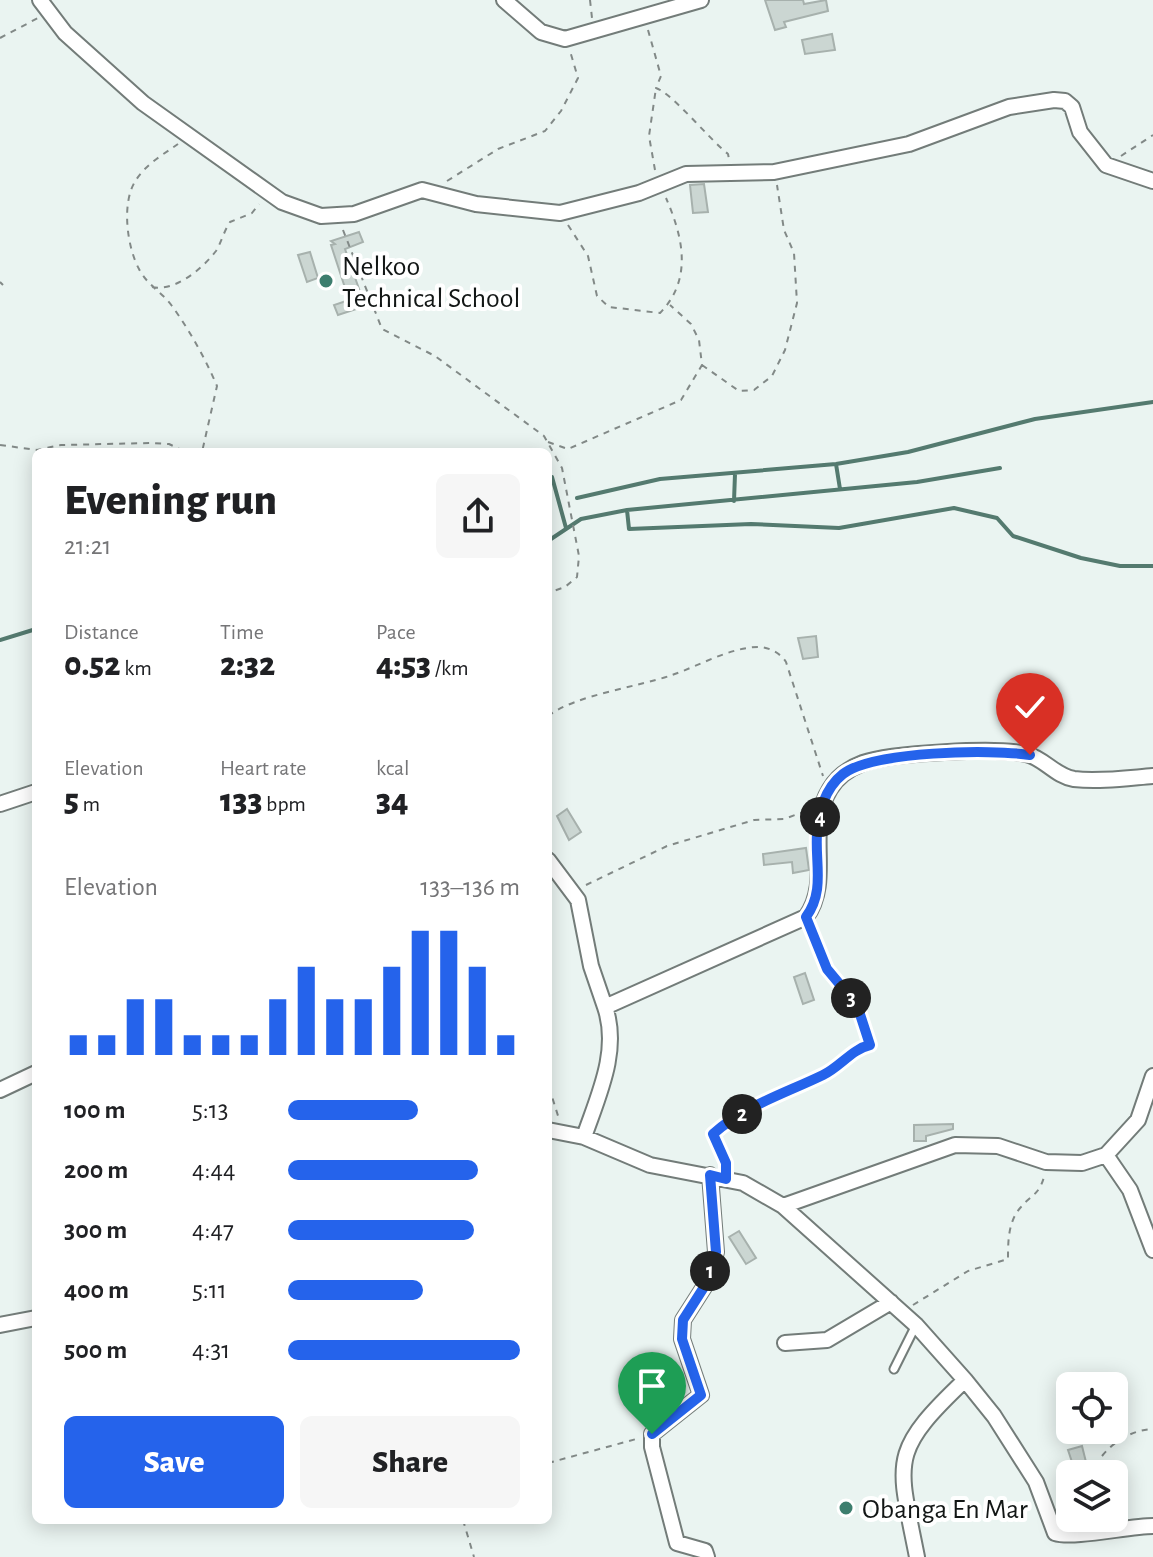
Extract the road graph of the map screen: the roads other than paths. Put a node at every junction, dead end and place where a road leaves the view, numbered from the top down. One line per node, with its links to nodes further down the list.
1 (504, 0): 2 (street)
2 (701, 0)
3 (45, 6): 4 (street)
4 (1153, 181)
5 (1153, 776): 9 (street)
6 (32, 793): 7 (street)
7 (0, 804)
8 (552, 865): 9 (street)
9 (605, 1007): 14 (street)
10 (32, 1075): 12 (street)
11 (1153, 1076): 15 (street)
12 (0, 1090)
13 (554, 1131): 14 (street)
14 (584, 1137): 16 (street)
15 (1106, 1155): 17 (street); 18 (street)
16 (710, 1175): 17 (street); 27 (street)
17 (783, 1206): 19 (street)
18 (1153, 1250)
19 (896, 1307): 22 (street); 23 (street)
20 (32, 1319): 21 (street)
21 (0, 1325)
22 (916, 1325): 24 (lane); 25 (street)
23 (785, 1343)
24 (894, 1369)
25 (965, 1380): 26 (street); 28 (street)
26 (1153, 1526)
27 (707, 1557)
28 (917, 1557)

